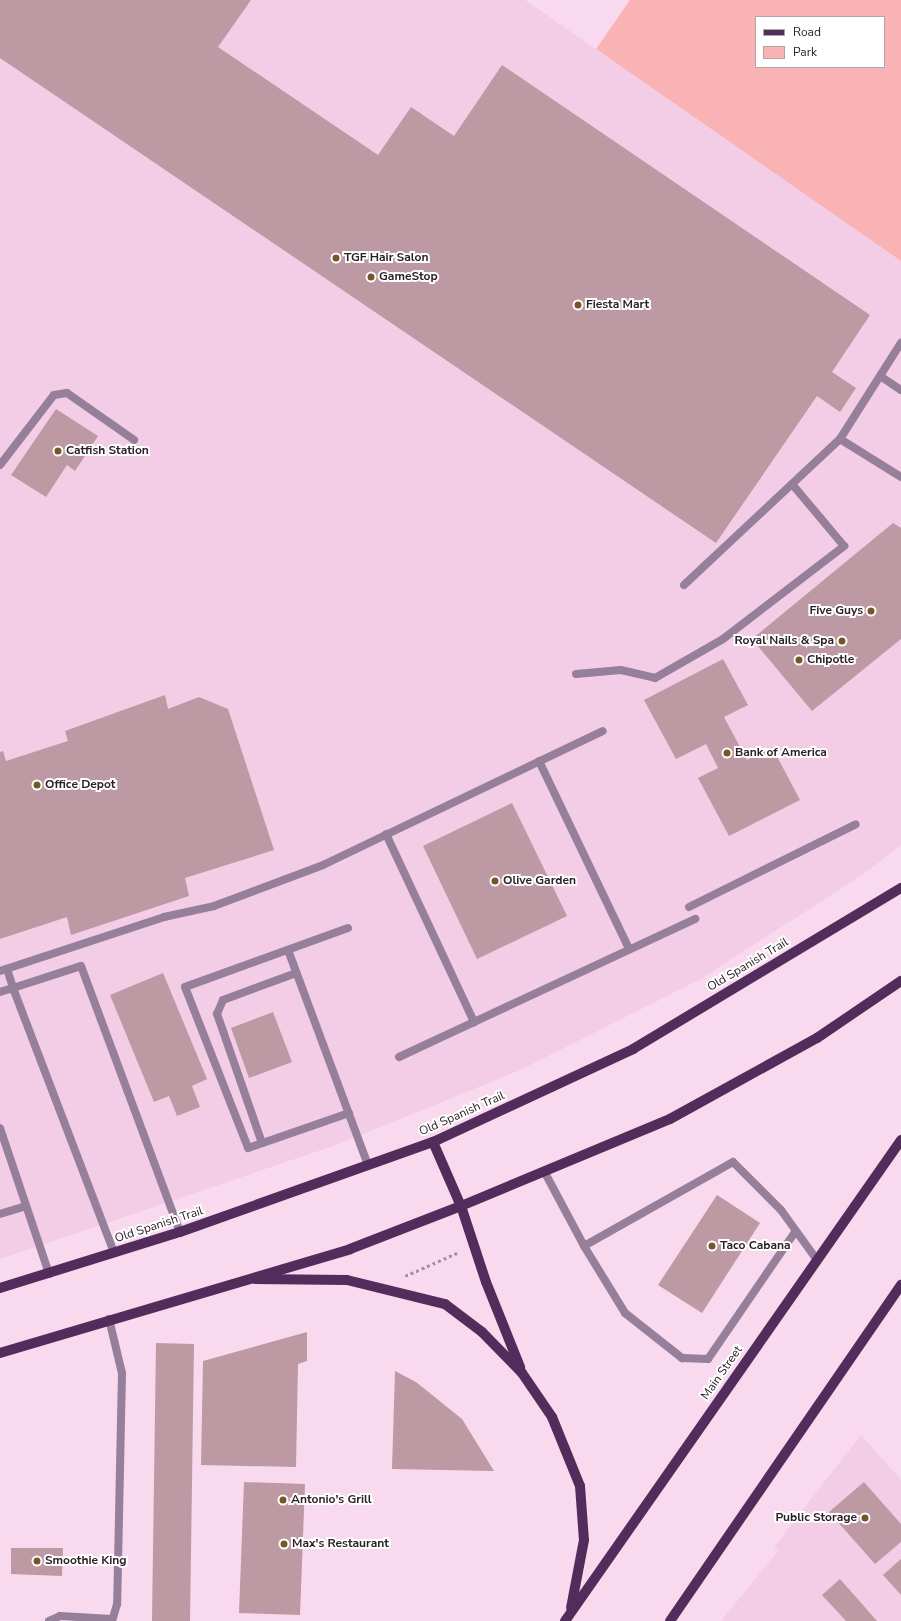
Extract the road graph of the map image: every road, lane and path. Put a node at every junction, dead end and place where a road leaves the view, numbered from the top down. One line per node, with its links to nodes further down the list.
1 (901, 343): 2 (lane)
2 (880, 376): 3 (lane); 4 (lane)
3 (901, 390)
4 (840, 439): 7 (lane); 8 (lane)
5 (134, 440): 6 (lane)
6 (0, 465)
7 (901, 476)
8 (792, 484): 9 (lane); 10 (lane)
9 (684, 585)
10 (576, 674)
11 (603, 731): 12 (lane)
12 (539, 761): 14 (lane); 19 (lane)
13 (856, 824): 16 (lane)
14 (386, 834): 21 (lane); 26 (lane)
15 (901, 888): 31 (main road, Old Spanish Trail)
16 (689, 907)
17 (694, 919): 19 (lane)
18 (348, 928): 20 (lane)
19 (629, 949): 26 (lane)
20 (288, 950): 22 (lane); 32 (lane)
21 (3, 970): 24 (lane)
22 (296, 973): 28 (lane); 32 (lane)
23 (901, 981): 34 (main road)
24 (13, 988): 25 (lane); 38 (lane); 42 (lane)
25 (0, 992)
26 (474, 1022): 27 (lane)
27 (399, 1057)
28 (349, 1113): 32 (lane); 33 (lane)
29 (0, 1128): 35 (lane)
30 (901, 1140): 43 (main road, Main Street)
31 (433, 1142): 33 (main road, Old Spanish Trail); 36 (main road)
32 (262, 1143)
33 (368, 1165): 38 (main road, Old Spanish Trail)
34 (544, 1171): 36 (main road); 40 (lane)
35 (26, 1206): 37 (lane); 44 (lane)
36 (461, 1206): 46 (main road); 51 (main road)
37 (0, 1214)
38 (180, 1232): 42 (main road, Old Spanish Trail)
39 (795, 1232): 40 (lane); 40 (lane); 43 (lane)
40 (584, 1246)
41 (460, 1252): 45 (path)
42 (114, 1254): 44 (main road, Old Spanish Trail)
43 (816, 1260): 52 (main road, Main Street)
44 (50, 1274): 48 (main road, Old Spanish Trail)
45 (404, 1276)
46 (242, 1279): 49 (main road); 51 (main road)
47 (901, 1285): 55 (main road)
48 (0, 1288)
49 (109, 1319): 50 (main road); 53 (lane)
50 (0, 1353)
51 (522, 1373): 52 (main road)
52 (567, 1617)
53 (112, 1620): 54 (lane)
54 (49, 1621)
55 (670, 1621)

